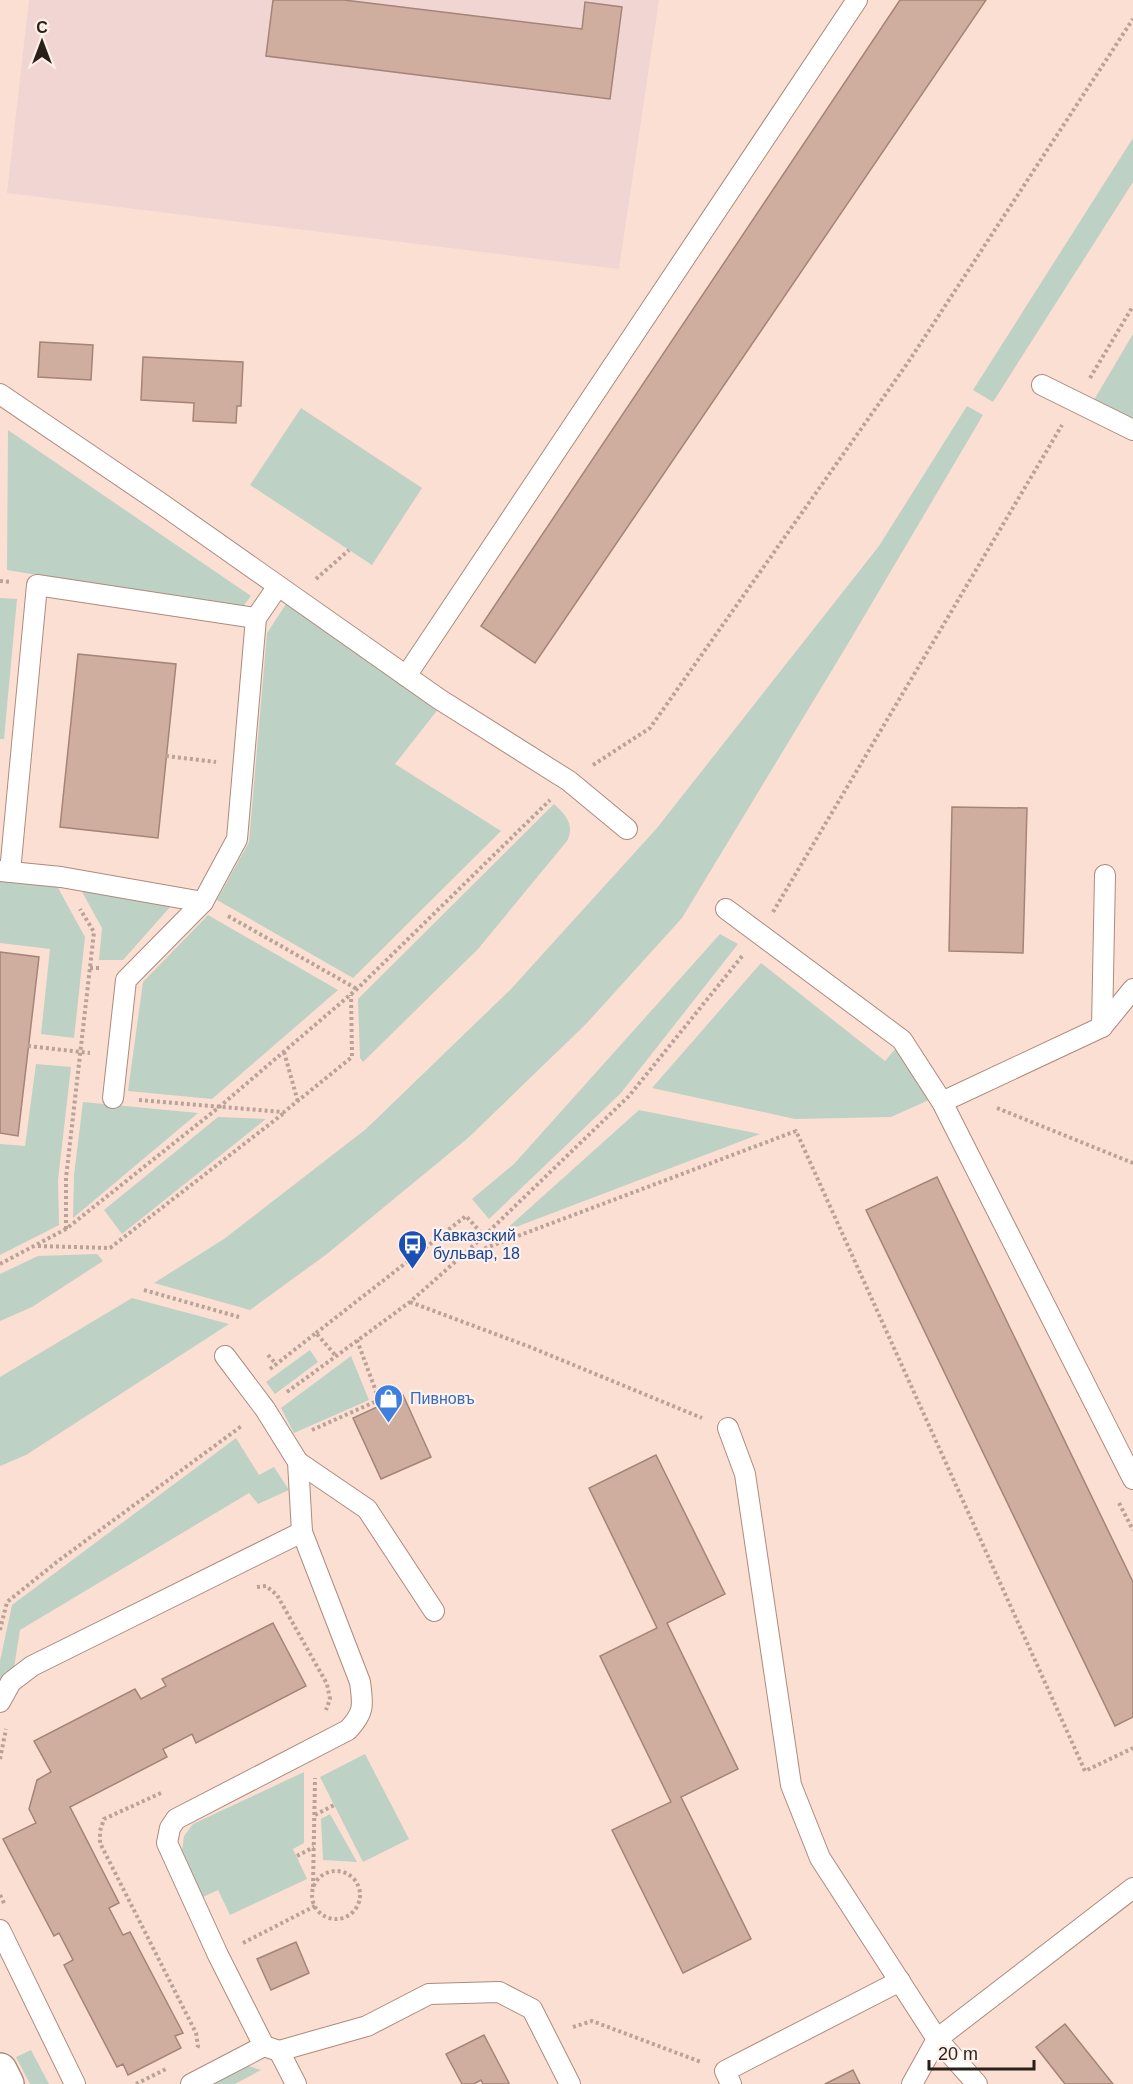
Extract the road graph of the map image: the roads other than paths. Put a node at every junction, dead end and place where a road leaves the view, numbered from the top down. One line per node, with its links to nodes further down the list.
1 (857, 0): 7 (lane)
2 (1042, 385): 4 (lane)
3 (0, 394): 5 (lane)
4 (1133, 430)
5 (278, 586): 6 (lane); 7 (lane)
6 (256, 618): 9 (lane); 11 (lane)
7 (406, 675): 8 (lane)
8 (627, 830)
9 (5, 871): 11 (lane)
10 (1105, 875): 14 (lane)
11 (203, 902): 15 (lane)
12 (726, 909): 16 (lane)
13 (1133, 989): 14 (lane)
14 (1102, 1027): 16 (lane)
15 (113, 1098)
16 (942, 1102): 20 (lane)
17 (225, 1356): 19 (lane)
18 (728, 1428): 26 (lane)
19 (298, 1462): 21 (lane); 22 (lane)
20 (1133, 1479)
21 (302, 1532): 23 (lane); 28 (lane)
22 (434, 1611)
23 (0, 1702)
24 (1133, 1888): 27 (lane)
25 (0, 1930): 32 (lane)
26 (900, 1981): 27 (lane); 30 (lane)
27 (937, 2039): 36 (lane); 37 (lane)
28 (271, 2049): 33 (lane); 34 (lane); 35 (lane)
29 (0, 2070): 31 (main road)
30 (728, 2078)
31 (7, 2084)
32 (75, 2084)
33 (191, 2084)
34 (296, 2084)
35 (570, 2084)
36 (912, 2084)
37 (977, 2084)

